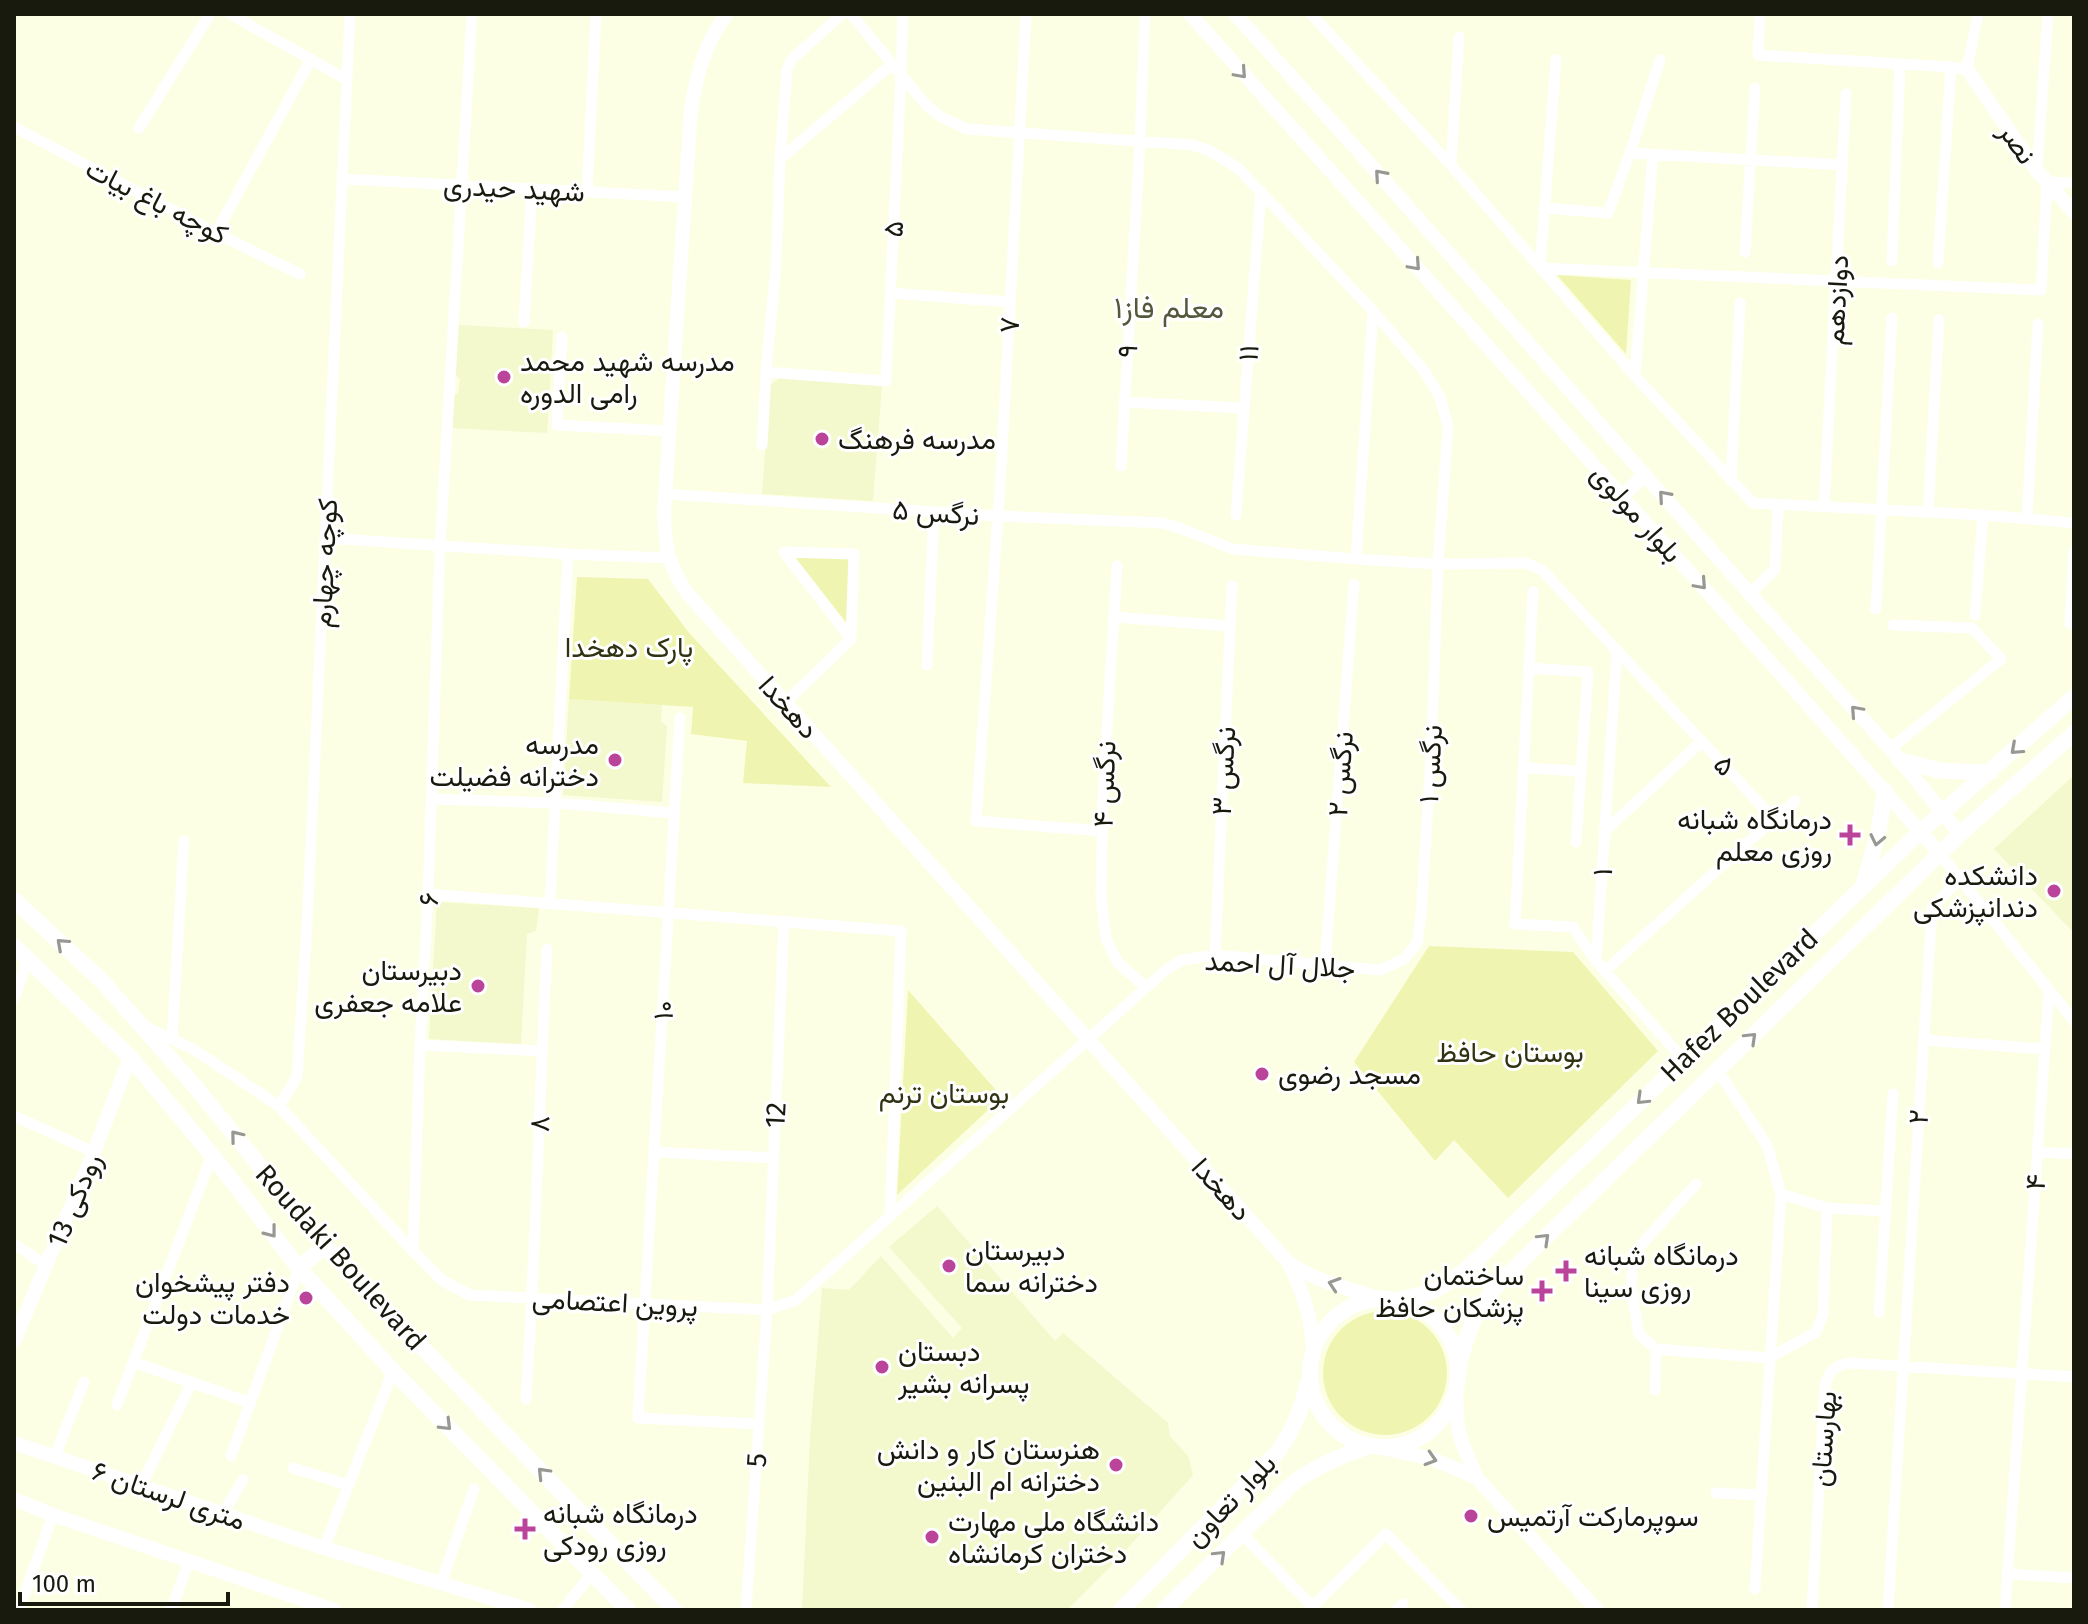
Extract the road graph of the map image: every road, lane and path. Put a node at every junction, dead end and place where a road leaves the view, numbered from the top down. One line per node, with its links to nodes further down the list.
1 (210, 14): 32 (street)
2 (230, 14): 18 (street)
3 (350, 14): 28 (street, کوچه چهارم)
4 (472, 14): 44 (street, ۶)
5 (596, 14): 47 (street)
6 (727, 14): 48 (street, دهخدا)
7 (842, 14): 37 (street)
8 (851, 14): 23 (street, نرگس ۱)
9 (903, 14): 27 (street)
10 (1026, 14): 33 (street)
11 (1145, 14): 34 (street, ۹)
12 (1190, 14): 78 (street, بلوار مولوی, one-way to 78)
13 (1235, 14): 75 (street, بلوار مولوی, one-way to 13)
14 (1311, 14): 39 (street)
15 (1760, 14): 24 (street)
16 (1978, 14): 26 (street)
17 (2048, 14): 41 (street)
18 (244, 18): 20 (street)
19 (1459, 37): 39 (street)
20 (311, 59): 28 (street); 51 (street)
21 (1556, 60): 49 (street)
22 (1660, 60): 35 (street)
23 (892, 64): 27 (street, نرگس ۱); 37 (street)
24 (1900, 64): 25 (street); 53 (street)
25 (1951, 67): 26 (street); 54 (street)
26 (1967, 69): 41 (street, نصر)
27 (901, 77): 33 (street, نرگس ۱); 59 (street, ۵)
28 (346, 79): 42 (street, کوچه چهارم)
29 (1755, 88): 38 (street)
30 (1846, 94): 40 (street, دوازدهم)
31 (14, 127): 51 (street, کوچه باغ بیات)
32 (139, 128)
33 (1021, 133): 34 (street, نرگس ۱); 60 (street, ۷)
34 (1140, 141): 46 (street, نرگس ۱); 70 (street, ۹)
35 (1630, 153): 36 (street); 49 (street)
36 (1653, 154): 38 (street); 57 (street)
37 (780, 159): 68 (street)
38 (1751, 160): 40 (street); 52 (street)
39 (1451, 165): 55 (street)
40 (1843, 165): 58 (street, دوازدهم)
41 (2042, 177): 43 (street); 50 (street, نصر); 58 (street)
42 (343, 179): 44 (street, شهید حیدری); 89 (street, کوچه چهارم)
43 (2074, 183)
44 (460, 185): 45 (street, شهید حیدری); 90 (street, ۶)
45 (532, 189): 47 (street, شهید حیدری); 65 (street)
46 (1261, 191): 62 (street, نرگس ۱); 71 (street, ۱۱)
47 (587, 192): 48 (street, شهید حیدری)
48 (685, 197): 72 (street, دهخدا)
49 (1545, 208): 55 (street)
50 (2074, 212)
51 (216, 233): 56 (street, کوچه باغ بیات)
52 (1745, 252)
53 (1892, 261)
54 (1938, 263)
55 (1540, 268): 57 (street); 69 (street)
56 (300, 274)
57 (1643, 274): 58 (street); 69 (street)
58 (1837, 281): 80 (street, دوازدهم)
59 (890, 293): 60 (street); 68 (street, ۵)
60 (1010, 302): 86 (street, ۷)
61 (1740, 303): 76 (street)
62 (1373, 311): 94 (street); 95 (street, نرگس ۱)
63 (1892, 318): 81 (street)
64 (1939, 320): 83 (street)
65 (524, 322)
66 (2038, 324): 87 (street)
67 (562, 337): 72 (street)
68 (766, 372): 73 (street)
69 (1635, 376): 76 (street)
70 (1124, 402): 71 (street); 74 (street, ۹)
71 (1243, 408): 84 (street, ۱۱)
72 (670, 431): 77 (street, دهخدا)
73 (762, 445)
74 (1121, 466)
75 (1645, 475): 78 (street); 100 (street, بلوار مولوی, one-way to 75)
76 (1731, 481): 79 (street)
77 (665, 494): 82 (street, نرگس ۵); 93 (street, دهخدا)
78 (1622, 496): 120 (street, بلوار مولوی, one-way to 120)
79 (1778, 505): 80 (street); 100 (street)
80 (1824, 506): 81 (street)
81 (1881, 509): 83 (street); 101 (street)
82 (934, 512): 86 (street, نرگس ۵); 109 (street)
83 (1928, 512): 85 (street)
84 (1236, 515)
85 (1983, 515): 87 (street); 102 (street)
86 (998, 516): 94 (street, ۵); 127 (street, نرگس ۵)
87 (2027, 518): 88 (street)
88 (2074, 523)
89 (325, 538): 90 (street); 164 (street, کوچه چهارم)
90 (440, 547): 92 (street); 121 (street, ۶)
91 (2074, 552): 104 (street)
92 (568, 554): 93 (street); 123 (street)
93 (668, 558): 112 (street, دهخدا)
94 (1356, 559): 95 (street, ۵)
95 (1438, 564): 108 (street, ۵); 145 (street, نرگس ۱)
96 (1117, 566): 103 (street, نرگس ۴)
97 (1354, 584): 147 (street, نرگس ۲)
98 (1232, 586): 106 (street, نرگس ۳)
99 (1533, 592): 110 (street)
100 (1750, 594): 116 (street, بلوار مولوی, one-way to 100)
101 (1876, 609)
102 (1975, 615)
103 (1113, 617): 106 (street); 127 (street, نرگس ۴)
104 (2070, 624)
105 (1893, 625): 116 (street)
106 (1230, 626): 143 (street, نرگس ۳)
107 (851, 639): 107 (street); 112 (street)
108 (1617, 652): 115 (street, ۵); 128 (street, ۱)
109 (927, 665)
110 (1529, 668): 117 (street); 118 (street)
111 (2074, 697): 119 (main road, Hafez Boulevard, one-way to 119)
112 (785, 703): 155 (street, دهخدا)
113 (680, 718): 124 (street, ۱۰)
114 (2074, 733): 130 (main road, Hafez Boulevard)
115 (1702, 741): 126 (street, ۵); 128 (street)
116 (1895, 755): 119 (main road); 125 (street, بلوار مولوی)
117 (1524, 768): 118 (street); 146 (street)
118 (1581, 771): 132 (street)
119 (1991, 772): 125 (main road, Hafez Boulevard)
120 (1885, 791): 129 (street, بلوار مولوی); 135 (main road, one-way to 135)
121 (432, 799): 123 (street); 136 (street, ۶)
122 (1795, 801): 126 (street)
123 (555, 803): 124 (street); 138 (street)
124 (675, 813): 139 (street, ۱۰)
125 (1942, 813): 129 (main road, Hafez Boulevard); 130 (street, بلوار مولوی)
126 (1774, 819): 148 (street)
127 (1102, 831): 149 (street, نرگس ۴)
128 (1604, 832): 146 (street, ۱)
129 (1920, 832): 133 (street, بلوار مولوی); 135 (main road, Hafez Boulevard)
130 (1960, 834): 133 (main road, Hafez Boulevard)
131 (184, 841): 154 (street)
132 (1576, 842)
133 (1940, 854): 134 (street, بلوار مولوی); 162 (main road, Hafez Boulevard, one-way to 133)
134 (1959, 879): 150 (street, بلوار مولوی); 156 (street, ۲)
135 (1863, 886): 161 (main road, Hafez Boulevard)
136 (428, 894): 138 (street); 157 (street, ۶)
137 (14, 900): 153 (main road, Roudaki Boulevard, one-way to 137)
138 (550, 903): 139 (street)
139 (669, 912): 140 (street); 167 (street, ۱۰)
140 (784, 921): 171 (street, 12); 176 (street)
141 (14, 946): 144 (main road, Roudaki Boulevard)
142 (547, 949): 159 (street, ۸)
143 (1215, 955): 147 (street, جلال آل احمد); 149 (street, جلال آل احمد)
144 (28, 959): 151 (street); 160 (main road, Roudaki Boulevard)
145 (1404, 959): 147 (street, جلال آل احمد)
146 (1596, 961): 148 (street)
147 (1325, 964)
148 (1605, 971): 161 (street)
149 (1146, 987): 155 (street, جلال آل احمد)
150 (2049, 990): 152 (street, بلوار مولوی); 158 (street, ۴)
151 (14, 999)
152 (2074, 1021)
153 (144, 1026): 154 (street, پروین اعتصامی); 178 (main road, Roudaki Boulevard, one-way to 153)
154 (172, 1039): 164 (street, پروین اعتصامی)
155 (1087, 1040): 176 (street, پروین اعتصامی); 180 (street, دهخدا)
156 (1923, 1040): 158 (street); 193 (street, ۲)
157 (420, 1045): 159 (street); 179 (street, ۶)
158 (2044, 1049): 168 (street, ۴)
159 (542, 1051): 183 (street, ۸)
160 (130, 1057): 166 (street, رودکی 13); 170 (main road, Roudaki Boulevard)
161 (1683, 1059): 184 (main road, Hafez Boulevard, one-way to 184)
162 (1718, 1071): 173 (street); 195 (main road, Hafez Boulevard, one-way to 162)
163 (1893, 1094): 175 (street)
164 (279, 1106): 179 (street, پروین اعتصامی)
165 (14, 1116): 166 (street)
166 (94, 1152): 181 (street, رودکی 13)
167 (655, 1152): 171 (street); 185 (street, ۱۰)
168 (2037, 1152): 169 (street); 197 (street, ۴)
169 (2074, 1154)
170 (212, 1155): 182 (main road, Roudaki Boulevard, one-way to 182); 192 (street)
171 (774, 1158): 186 (street, 12)
172 (1696, 1184): 189 (street)
173 (1781, 1194): 174 (street); 191 (street)
174 (1827, 1208): 175 (street); 191 (street)
175 (1885, 1211): 187 (street)
176 (890, 1215): 186 (street, پروین اعتصامی)
177 (14, 1244): 181 (street)
178 (325, 1246): 182 (main road); 238 (main road, Roudaki Boulevard, one-way to 178)
179 (413, 1251): 183 (street, پروین اعتصامی)
180 (1288, 1262): 184 (street, one-way to 180); 190 (street)
181 (46, 1265): 188 (street, رودکی 13)
182 (299, 1268): 194 (main road, Roudaki Boulevard); 204 (street)
183 (533, 1298): 185 (street, پروین اعتصامی); 203 (street, ۸)
184 (1390, 1299): 190 (main road); 195 (main road)
185 (646, 1303): 186 (street, پروین اعتصامی); 206 (street, ۱۰)
186 (767, 1310): 206 (street, 5)
187 (1879, 1312)
188 (16, 1330)
189 (1656, 1349): 191 (street); 201 (street)
190 (1313, 1351): 196 (main road)
191 (1769, 1358): 218 (street)
192 (133, 1362): 200 (street); 205 (street)
193 (1903, 1366): 197 (street, بهارستان); 244 (street, بهارستان); 245 (street)
194 (393, 1371): 214 (street); 225 (main road, Roudaki Boulevard, one-way to 225)
195 (1458, 1371): 202 (main road)
196 (1310, 1373): 208 (main road); 240 (main road, بلوار تعاون)
197 (2021, 1374): 198 (street, بهارستان); 226 (street, ۴)
198 (2074, 1377)
199 (84, 1382): 209 (street)
200 (192, 1382): 204 (street); 215 (street)
201 (1655, 1390)
202 (1456, 1393): 208 (main road); 212 (street)
203 (526, 1399)
204 (251, 1403): 210 (street)
205 (117, 1405)
206 (759, 1424): 239 (street, 5)
207 (14, 1443): 209 (street, ۶ متری لرستان)
208 (1376, 1447): 212 (street, one-way to 212); 222 (main road, بلوار تعاون)
209 (55, 1456): 215 (street, ۶ متری لرستان)
210 (231, 1456)
211 (293, 1468): 214 (street)
212 (1477, 1478): 243 (street)
213 (243, 1480): 220 (street)
214 (348, 1485): 223 (street)
215 (141, 1486): 220 (street, ۶ متری لرستان)
216 (474, 1489): 228 (street)
217 (1716, 1493): 218 (street)
218 (1762, 1495): 229 (street)
219 (14, 1499): 221 (street)
220 (223, 1513): 223 (street, ۶ متری لرستان)
221 (53, 1515): 224 (street); 232 (street)
222 (1242, 1534): 231 (street); 241 (main road, بلوار تعاون, one-way to 222)
223 (324, 1548): 228 (street, ۶ متری لرستان)
224 (189, 1561): 230 (street); 233 (street)
225 (592, 1573): 236 (street); 237 (main road, Roudaki Boulevard)
226 (2007, 1574): 227 (street); 246 (street, ۴)
227 (2074, 1578)
228 (441, 1583): 235 (street, ۶ متری لرستان)
229 (1755, 1589)
230 (302, 1605): 234 (street)
231 (1312, 1609): 242 (street)
232 (19, 1610)
233 (171, 1610)
234 (334, 1610)
235 (530, 1610)
236 (563, 1610)
237 (628, 1610)
238 (674, 1610)
239 (746, 1610)
240 (1121, 1610)
241 (1164, 1610)
242 (1461, 1610)
243 (1597, 1610)
244 (1812, 1610)
245 (1888, 1610)
246 (2005, 1610)

